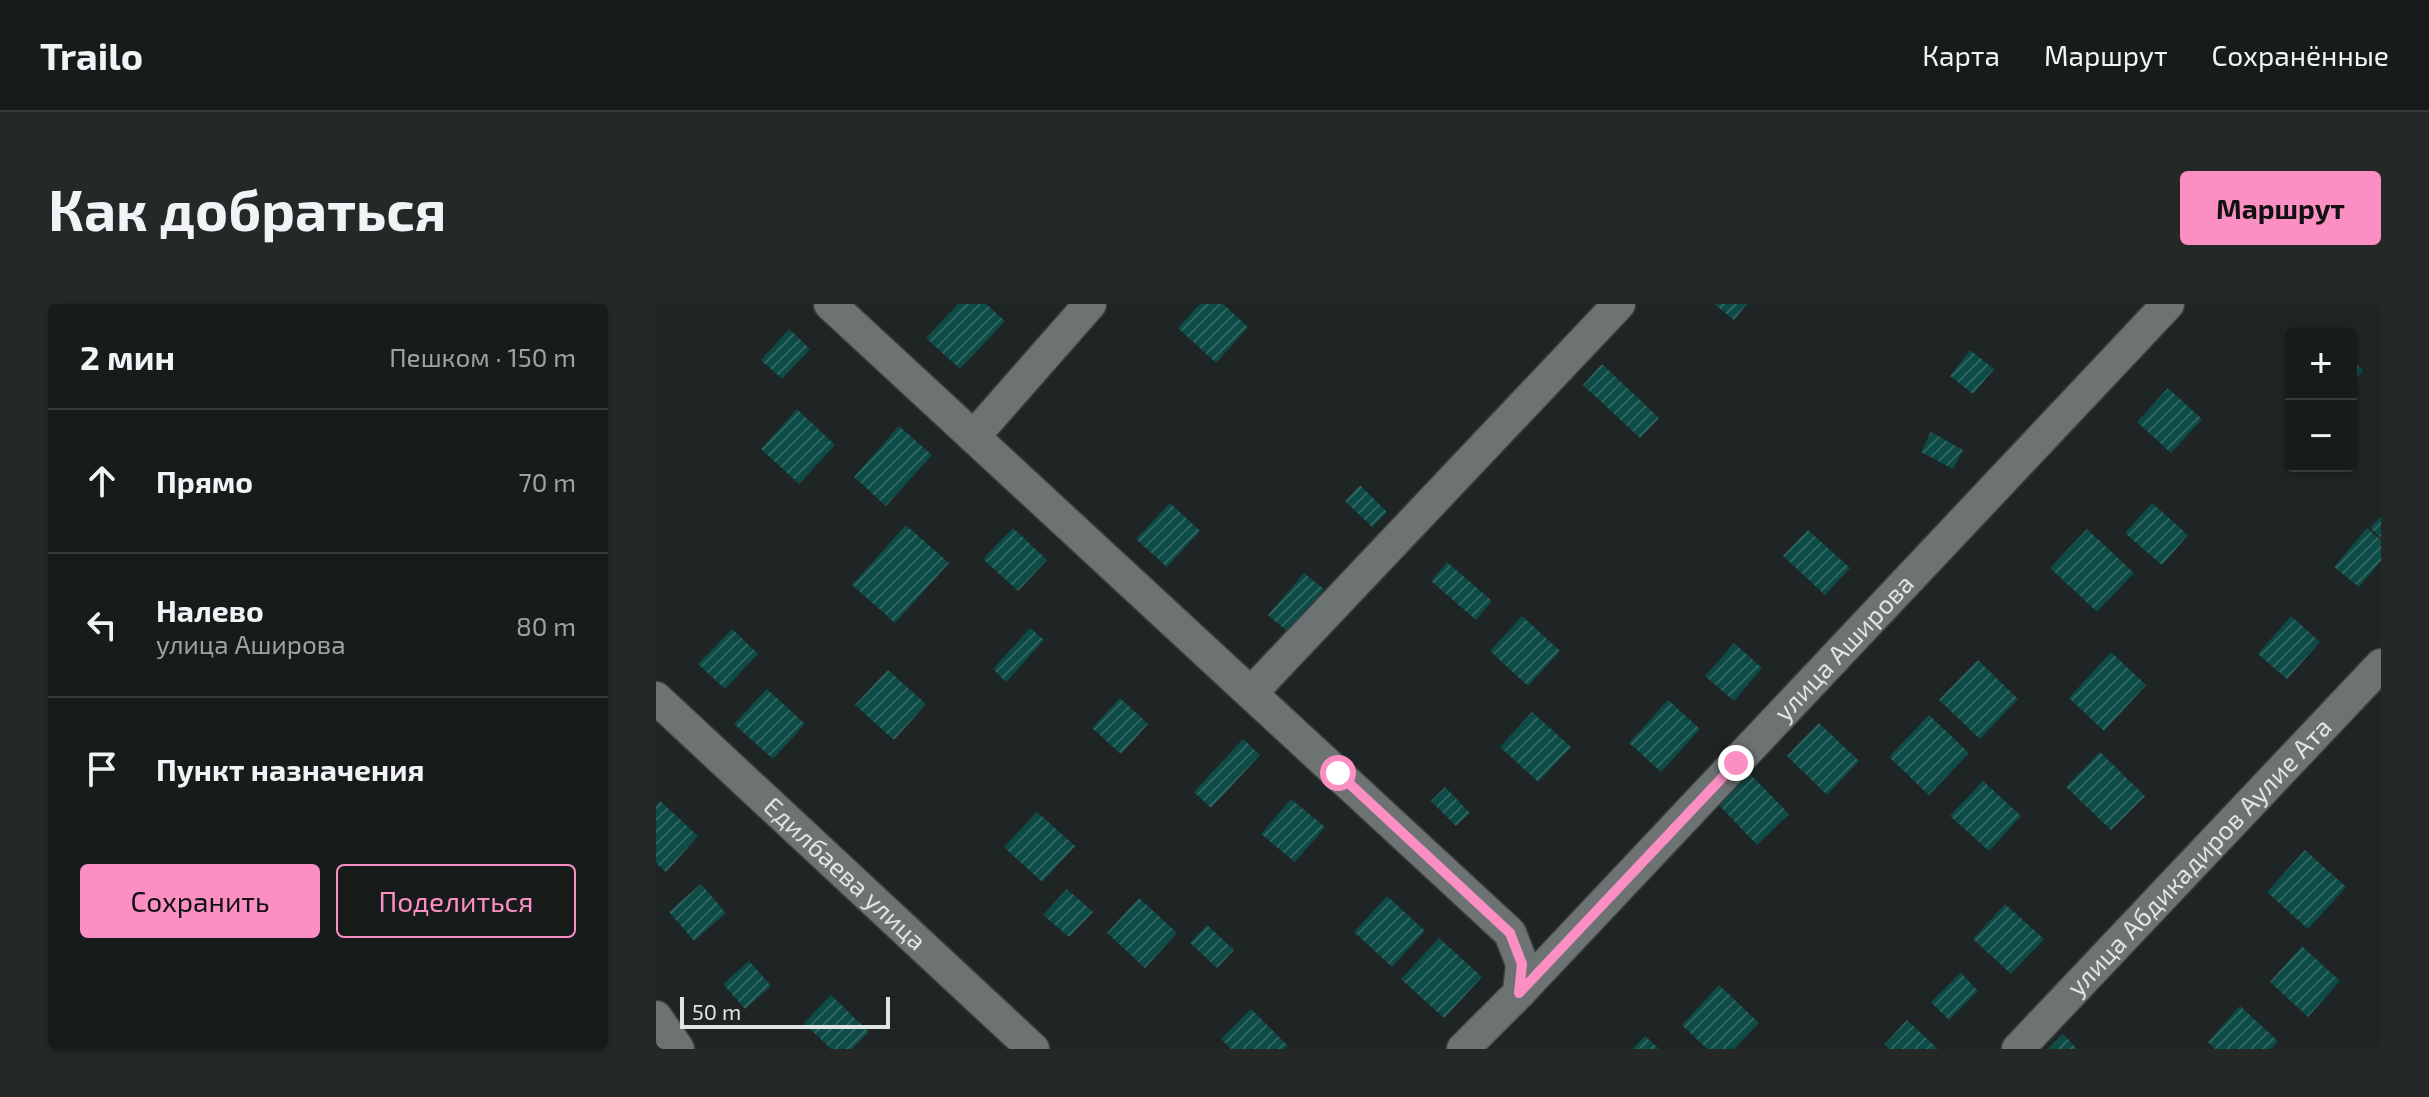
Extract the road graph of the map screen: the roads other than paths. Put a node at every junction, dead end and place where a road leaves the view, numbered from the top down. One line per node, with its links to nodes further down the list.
1 (830, 304): 5 (street)
2 (1090, 304): 5 (street)
3 (1619, 304): 7 (street)
4 (2168, 304): 9 (street, улица Аширова)
5 (975, 435): 7 (street)
6 (2381, 665): 14 (street, улица Абдикадиров Аулие Ата)
7 (1251, 693): 9 (street)
8 (656, 698): 12 (street, Едилбаева улица)
9 (1519, 993): 13 (street, улица Аширова)
10 (656, 1017): 11 (street)
11 (678, 1049)
12 (1033, 1049)
13 (1463, 1049)
14 (2018, 1049)

